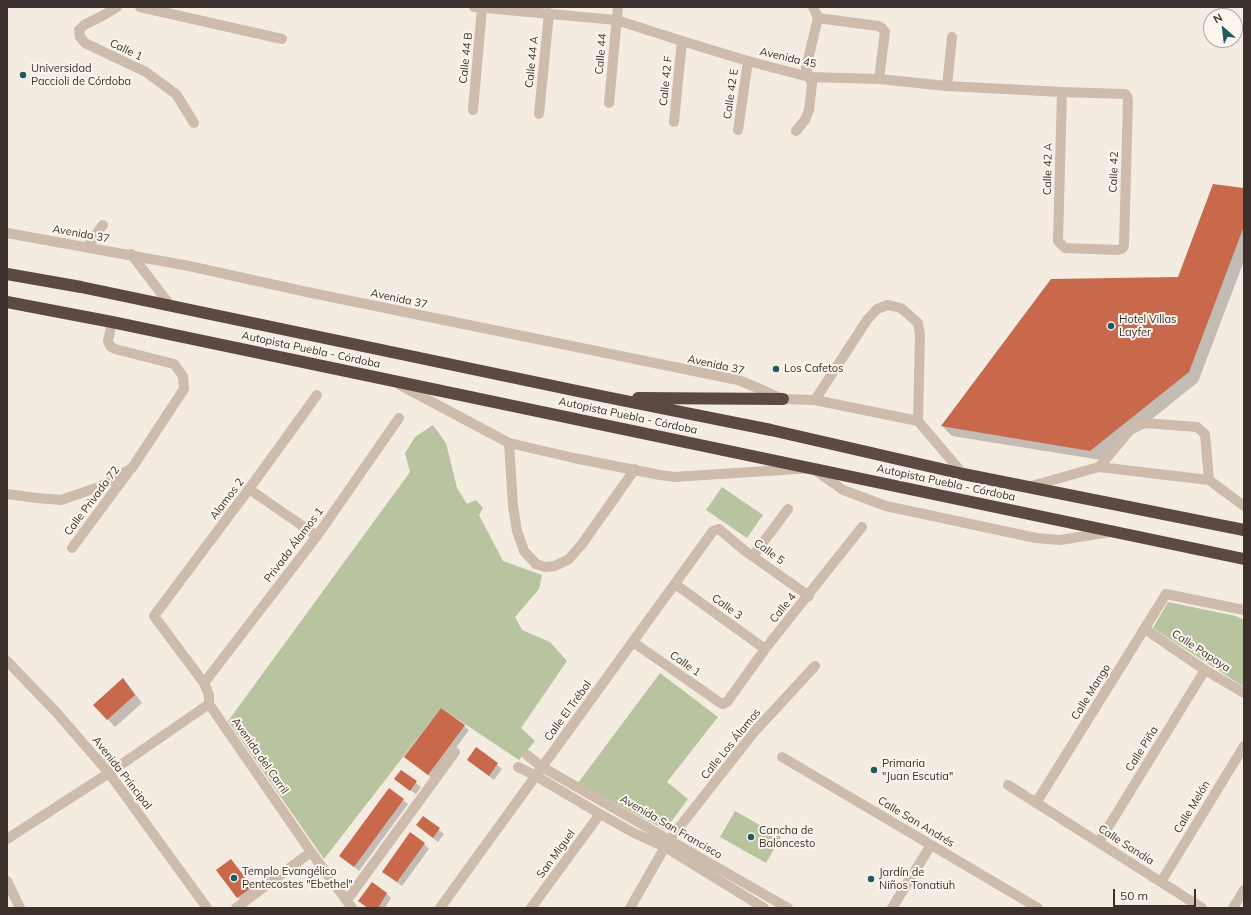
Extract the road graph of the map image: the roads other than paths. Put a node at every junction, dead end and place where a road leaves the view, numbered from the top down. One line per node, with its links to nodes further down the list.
1 (117, 7): 22 (street, Calle 1)
2 (140, 7): 10 (street)
3 (618, 7): 8 (street, Calle 44)
4 (813, 7): 7 (street)
5 (478, 8): 6 (street, Avenida 45); 19 (street, Calle 44 B)
6 (549, 14): 8 (street, Avenida 45); 20 (street, Calle 44 A)
7 (818, 18): 13 (street); 14 (street)
8 (616, 20): 11 (street, Avenida 45); 18 (street, Calle 44)
9 (952, 37): 15 (street)
10 (282, 39)
11 (682, 41): 12 (street, Avenida 45); 21 (street, Calle 42 F)
12 (748, 61): 13 (street, Avenida 45); 23 (street, Calle 42 E)
13 (809, 77): 14 (street, Avenida 45); 24 (street)
14 (879, 79): 15 (street, Avenida 45)
15 (947, 86): 16 (street, Avenida 45)
16 (1062, 92): 17 (street, Avenida 45); 28 (street, Calle 42 A)
17 (1127, 96): 28 (street, Calle 42)
18 (609, 103)
19 (473, 110)
20 (538, 114)
21 (674, 122)
22 (194, 123)
23 (738, 130)
24 (796, 131)
25 (103, 225): 27 (street)
26 (7, 233): 27 (street, Avenida 37)
27 (87, 247): 29 (street, Avenida 37)
28 (1123, 248)
29 (131, 254): 32 (street); 37 (street, Avenida 37)
30 (7, 274): 32 (highway, Autopista Puebla - Córdoba)
31 (7, 302): 33 (highway, Autopista Puebla - Córdoba)
32 (170, 305): 36 (highway, Autopista Puebla - Córdoba)
33 (112, 322): 34 (highway, Autopista Puebla - Córdoba); 43 (street, Calle Privada 72)
34 (394, 381): 41 (street); 44 (highway, Autopista Puebla - Córdoba)
35 (317, 395): 49 (street, Alamos 2)
36 (606, 397): 37 (highway); 46 (highway, Autopista Puebla - Córdoba)
37 (783, 399): 38 (street)
38 (815, 400): 40 (street); 40 (street)
39 (399, 418): 57 (street, Privada Álamos 1)
40 (918, 421): 46 (street)
41 (509, 443): 45 (street); 45 (street)
42 (1099, 467): 47 (street); 47 (street); 48 (street)
43 (132, 468): 50 (street); 58 (street, Calle Privada 72)
44 (812, 468): 45 (street); 56 (highway, Autopista Puebla - Córdoba); 56 (street)
45 (635, 469)
46 (963, 474): 48 (highway, Autopista Puebla - Córdoba)
47 (1209, 480): 51 (street)
48 (1028, 487): 55 (highway, Autopista Puebla - Córdoba)
49 (249, 489): 57 (street); 64 (street, Alamos 2)
50 (7, 494)
51 (1244, 506)
52 (788, 509): 59 (street)
53 (862, 527): 62 (street, Calle 4)
54 (715, 529): 59 (street, Calle 5); 61 (street, Calle El Trébol)
55 (1244, 530)
56 (1115, 532): 60 (highway, Autopista Puebla - Córdoba)
57 (317, 536): 71 (street, Privada Álamos 1)
58 (72, 548)
59 (753, 556): 62 (street, Calle 5)
60 (1244, 559)
61 (675, 584): 66 (street, Calle El Trébol); 67 (street, Calle 3)
62 (809, 596): 67 (street, Calle 4)
63 (1244, 610): 65 (street, Calle Mango)
64 (154, 616): 71 (street, Avenida del Carril)
65 (1145, 629): 70 (street, Calle Papaya); 84 (street, Calle Mango)
66 (633, 642): 74 (street, Calle 1); 80 (street, Calle El Trébol)
67 (765, 649): 74 (street, Calle 4)
68 (7, 661): 81 (street, Avenida Principal)
69 (815, 666): 90 (street, Calle Los Álamos)
70 (1205, 670): 72 (street, Calle Papaya); 89 (street, Calle Piña)
71 (204, 684): 73 (street, Avenida del Carril)
72 (1244, 693)
73 (209, 704): 81 (street); 92 (street, Avenida del Carril)
74 (724, 704)
75 (1244, 746): 94 (street, Calle Melón)
76 (455, 752): 96 (street)
77 (527, 755): 80 (street, Avenida San Francisco)
78 (782, 757): 91 (street, Calle San Andrés)
79 (518, 767): 82 (street, Avenida San Francisco)
80 (542, 767): 82 (street, Calle El Trébol); 86 (street, Avenida San Francisco)
81 (109, 773): 88 (street); 98 (street, Avenida Principal)
82 (536, 776): 85 (street, Avenida San Francisco); 100 (street, Calle El Trébol)
83 (1008, 785): 84 (street, Calle Sandía)
84 (1036, 803): 89 (street, Calle Sandía)
85 (600, 814): 87 (street, Avenida San Francisco); 101 (street, San Miguel)
86 (639, 823): 87 (street); 90 (street, Avenida San Francisco)
87 (634, 833): 90 (street, Avenida San Francisco)
88 (7, 839)
89 (1099, 842): 94 (street, Calle Sandía)
90 (668, 843): 102 (street, Calle Los Álamos); 103 (street, Avenida San Francisco); 104 (street, Avenida San Francisco)
91 (931, 845): 105 (street); 106 (street, Calle San Andrés)
92 (311, 852): 96 (street, Avenida del Carril); 99 (street)
93 (7, 881): 97 (street)
94 (1161, 882): 107 (street, Calle Sandía)
95 (1244, 890): 108 (street)
96 (350, 904)
97 (20, 908)
98 (207, 908)
99 (236, 908)
100 (440, 908)
101 (531, 908)
102 (630, 908)
103 (764, 908)
104 (788, 908)
105 (892, 908)
106 (1038, 908)
107 (1202, 908)
108 (1233, 908)

